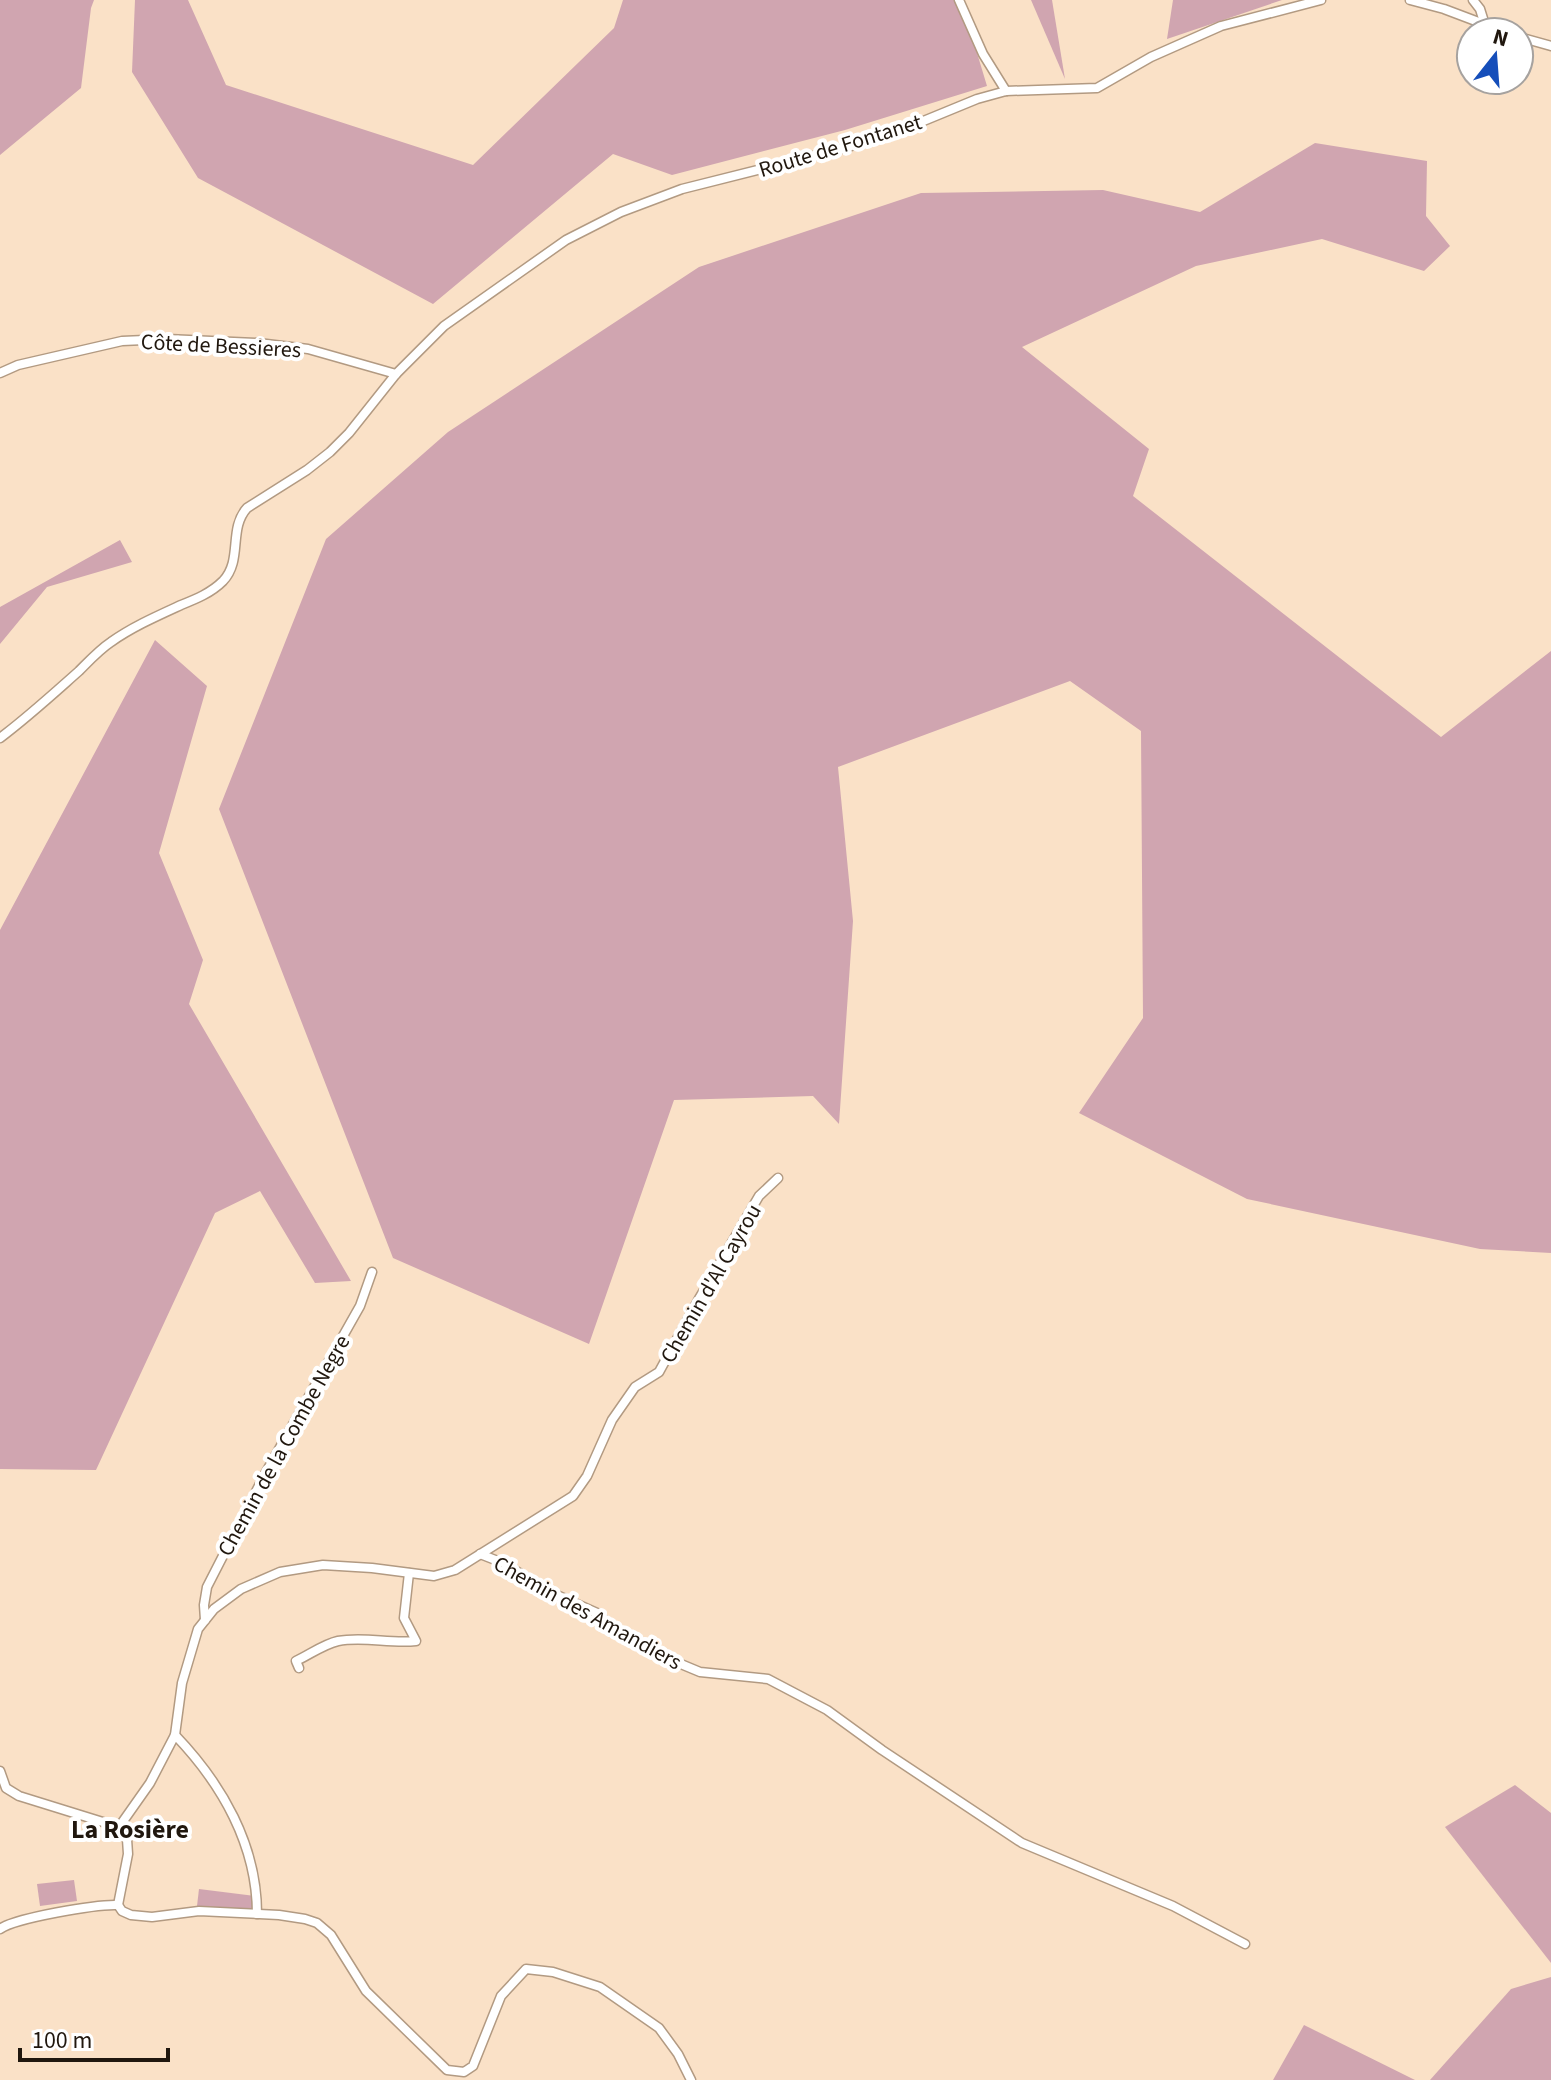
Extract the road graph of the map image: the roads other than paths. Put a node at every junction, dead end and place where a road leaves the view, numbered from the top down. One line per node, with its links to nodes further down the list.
1 (959, 0): 5 (street)
2 (1321, 0): 5 (street, Route de Fontanet)
3 (1410, 0): 4 (street)
4 (1462, 16)
5 (1006, 91): 7 (street, Route de Fontanet)
6 (0, 373): 7 (street, Côte de Bessieres)
7 (396, 374): 8 (street, Route de Fontanet)
8 (0, 738)
9 (778, 1178): 11 (street, Chemin d'Al Cayrou)
10 (372, 1272): 13 (street, Chemin de la Combe Negre)
11 (480, 1554): 12 (street, Chemin des Amandiers); 21 (street, Chemin des Amandiers)
12 (409, 1573): 13 (street, Chemin des Amandiers); 14 (street)
13 (205, 1621): 15 (street, Chemin des Amandiers)
14 (299, 1668)
15 (175, 1735): 17 (street, Chemin des Amandiers); 19 (street)
16 (0, 1771): 17 (street)
17 (119, 1827): 18 (street)
18 (118, 1905): 19 (street); 20 (street)
19 (257, 1914): 22 (street)
20 (0, 1929)
21 (1245, 1944)
22 (691, 2080)

